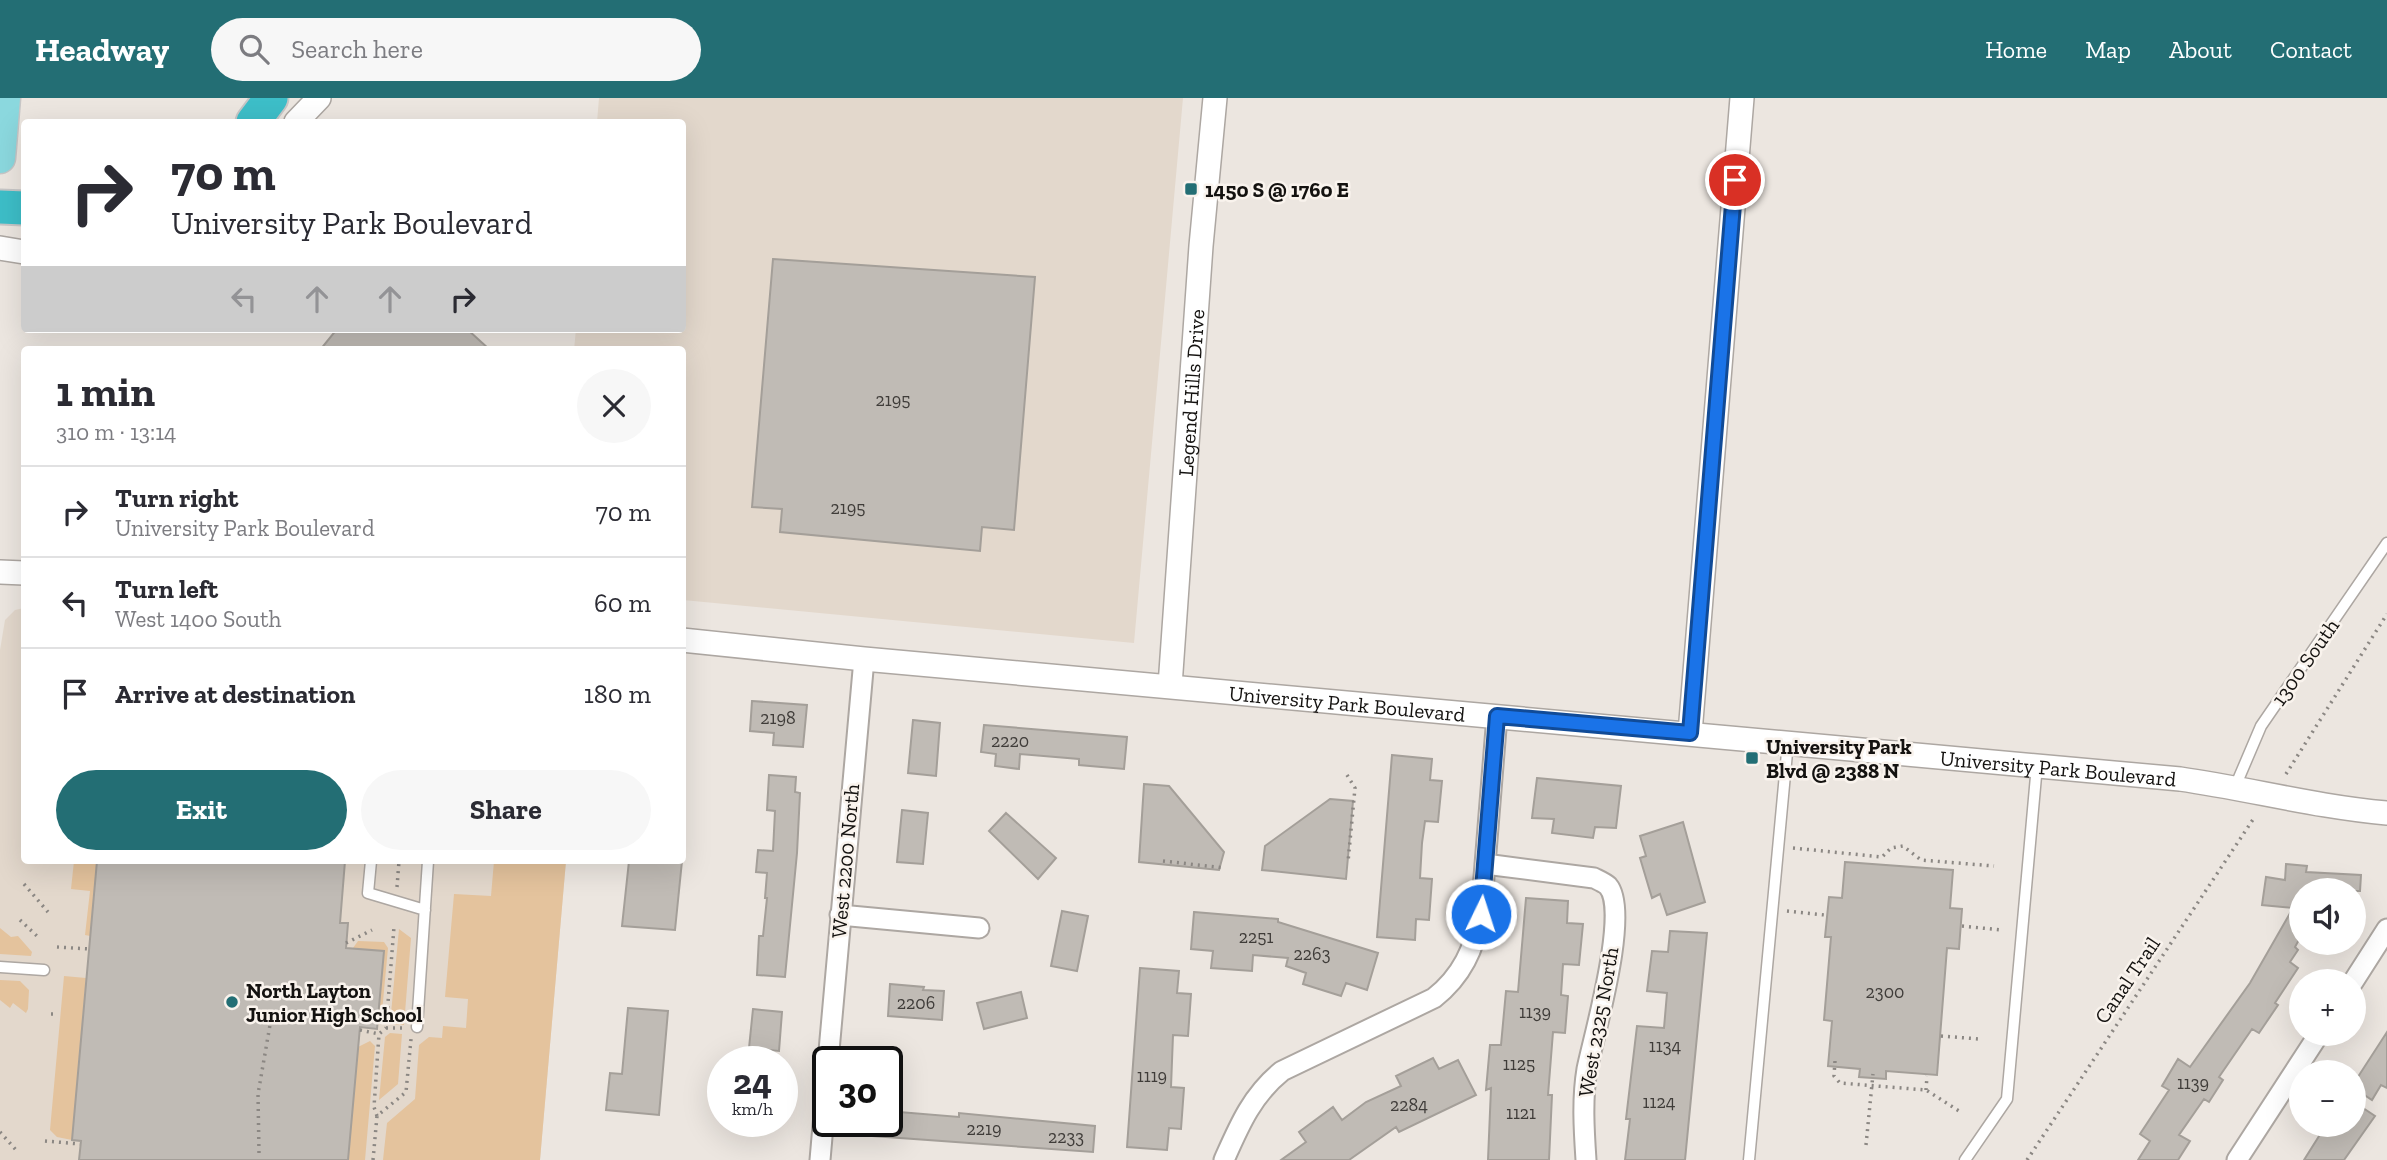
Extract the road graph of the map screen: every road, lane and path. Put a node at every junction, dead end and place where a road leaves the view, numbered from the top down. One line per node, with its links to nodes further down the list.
1 (5, 98): 8 (main road)
2 (271, 98): 6 (highway)
3 (319, 98): 7 (street)
4 (1215, 98): 19 (street, Legend Hills Drive)
5 (1742, 98): 21 (street)
6 (255, 119)
7 (299, 119)
8 (0, 158)
9 (0, 206): 10 (highway)
10 (21, 208)
11 (0, 248): 12 (street)
12 (21, 252)
13 (2387, 543): 26 (lane, 1300 South)
14 (0, 572): 15 (street)
15 (21, 573)
16 (2387, 614): 24 (path)
17 (686, 640): 18 (street, University Park Boulevard)
18 (864, 659): 19 (street, University Park Boulevard); 43 (street, West 2200 North)
19 (1170, 686): 20 (street, University Park Boulevard)
20 (1497, 716): 21 (street, University Park Boulevard); 35 (street)
21 (1690, 733): 22 (street, University Park Boulevard)
22 (1788, 742): 23 (street, University Park Boulevard); 88 (lane)
23 (2037, 765): 26 (street, University Park Boulevard); 89 (lane)
24 (2286, 774)
25 (1347, 775): 31 (path)
26 (2235, 787): 27 (street, University Park Boulevard)
27 (2387, 813)
28 (2254, 818): 90 (path, Canal Trail)
29 (1793, 848): 36 (path)
30 (1163, 861): 37 (path)
31 (1349, 862)
32 (371, 864): 39 (lane)
33 (399, 864): 39 (path)
34 (428, 864): 40 (lane)
35 (1485, 864): 86 (street); 87 (street, West 2325 North)
36 (1994, 866)
37 (1225, 868)
38 (24, 884): 42 (path)
39 (396, 902): 40 (lane)
40 (425, 910): 60 (lane)
41 (1787, 911): 44 (path)
42 (48, 912)
43 (840, 915): 48 (street); 68 (street, West 2200 North)
44 (1825, 915)
45 (20, 920): 52 (path)
46 (394, 926): 61 (path)
47 (1962, 926): 51 (path)
48 (979, 928)
49 (2387, 929): 57 (street)
50 (372, 930): 53 (path)
51 (2001, 930)
52 (38, 937)
53 (346, 943)
54 (57, 947): 55 (path)
55 (89, 949)
56 (0, 967): 58 (lane)
57 (2361, 969)
58 (44, 970)
59 (270, 1025): 83 (path)
60 (417, 1027)
61 (386, 1028): 62 (path); 64 (path)
62 (403, 1028)
63 (360, 1030): 64 (path)
64 (379, 1034): 76 (path)
65 (1941, 1036): 67 (path)
66 (411, 1037): 76 (path)
67 (1979, 1039)
68 (829, 1046)
69 (2311, 1046): 91 (street)
70 (1835, 1061): 73 (path)
71 (1873, 1074): 73 (path)
72 (1927, 1076): 74 (path)
73 (1872, 1085): 74 (path); 81 (path)
74 (1926, 1090): 75 (path)
75 (1959, 1111)
76 (377, 1116): 84 (path)
77 (0, 1132): 82 (path)
78 (822, 1137): 85 (street)
79 (45, 1141): 80 (path)
80 (80, 1144)
81 (1866, 1145)
82 (16, 1150)
83 (260, 1153)
84 (373, 1160)
85 (820, 1160)
86 (1224, 1160)
87 (1586, 1160)
88 (1749, 1160)
89 (1965, 1160)
90 (2027, 1160)
91 (2237, 1160)

